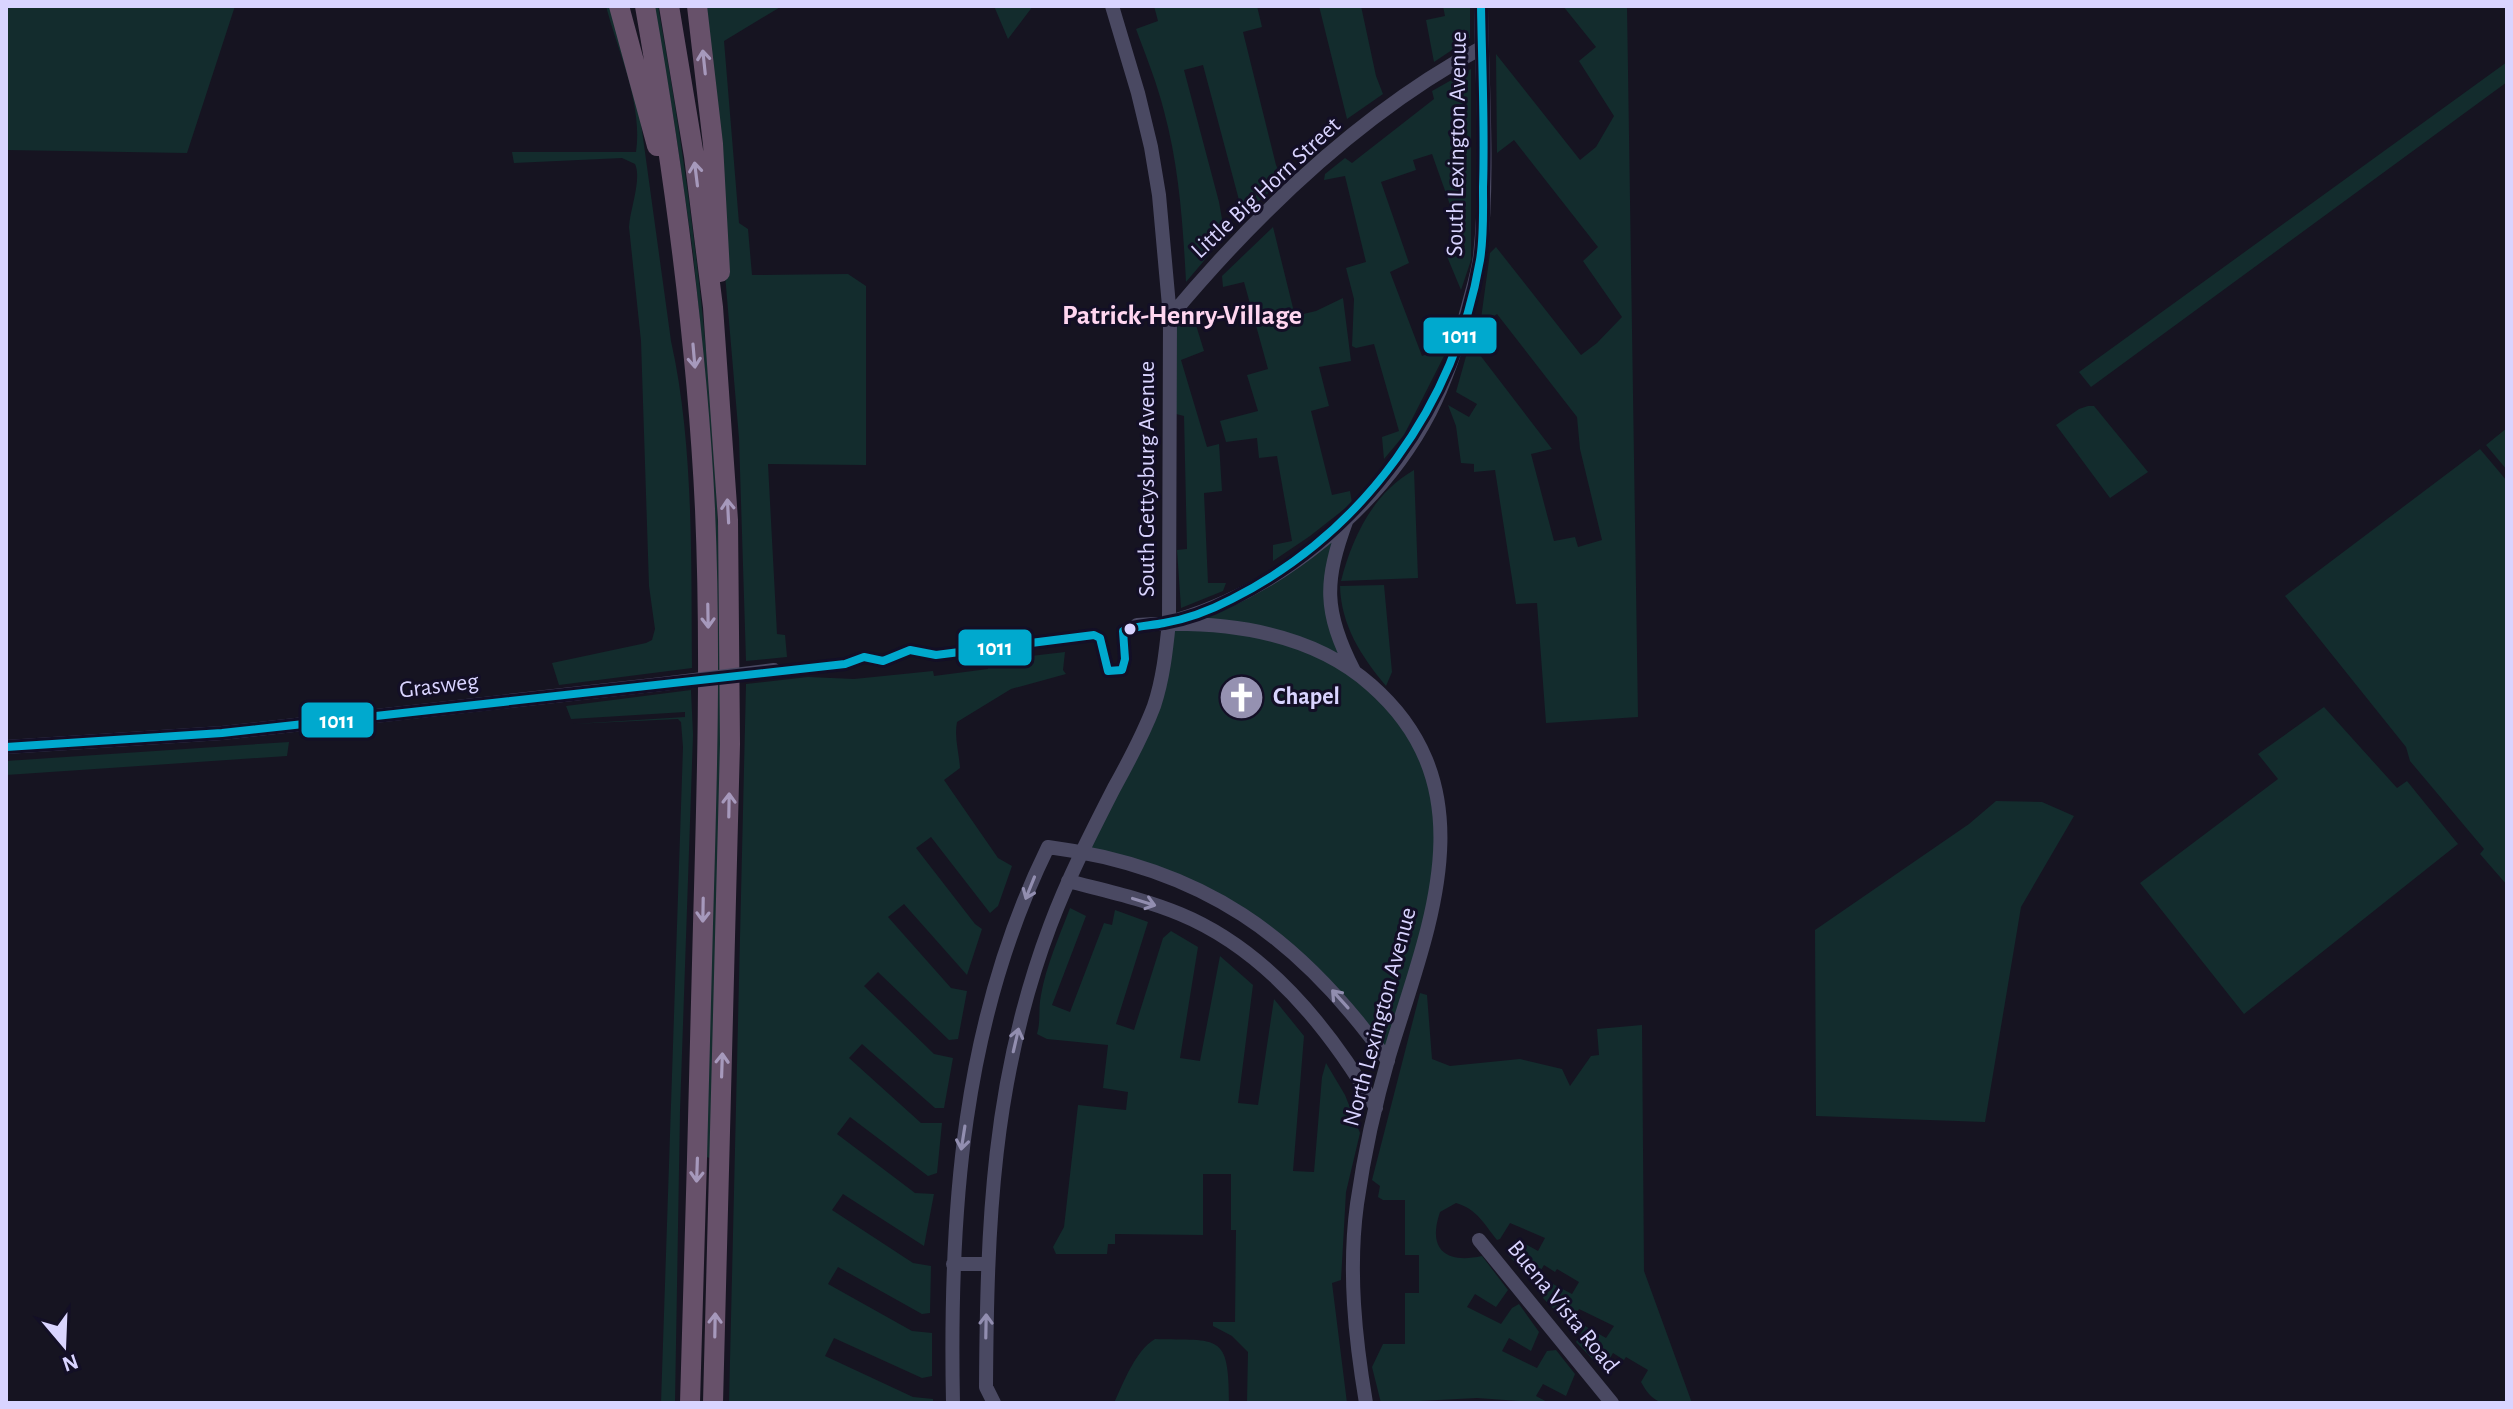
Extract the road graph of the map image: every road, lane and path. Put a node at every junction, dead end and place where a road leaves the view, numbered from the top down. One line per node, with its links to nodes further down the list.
1 (619, 6): 8 (highway)
2 (645, 6): 8 (highway)
3 (669, 6): 9 (highway, one-way to 3)
4 (697, 6): 9 (highway, one-way to 4)
5 (1112, 6): 10 (street, South Gettysburg Avenue)
6 (1481, 6): 7 (street, South Lexington Avenue)
7 (1481, 48): 10 (street, Little Big Horn Street); 11 (street, South Lexington Avenue)
8 (687, 278): 25 (highway, one-way to 25)
9 (713, 307): 26 (highway, one-way to 9)
10 (1170, 317): 12 (street, South Gettysburg Avenue)
11 (1348, 517): 12 (street, South Lexington Avenue); 15 (street, North Lexington Avenue)
12 (1169, 622): 13 (street); 15 (street, North Lexington Avenue); 17 (street, South Gettysburg Avenue)
13 (1137, 625)
14 (777, 670): 16 (street, Grasweg, bridge)
15 (1354, 671): 19 (street, North Lexington Avenue)
16 (6, 747)
17 (1082, 852): 18 (street, South Gettysburg Avenue); 19 (street, one-way to 17); 22 (street, one-way to 22)
18 (1068, 881): 20 (street, one-way to 20); 23 (street, South Gettysburg Avenue, one-way to 18)
19 (1388, 1061): 20 (street, North Lexington Avenue)
20 (1376, 1108): 28 (street, North Lexington Avenue)
21 (1479, 1240): 29 (street, Buena Vista Road)
22 (953, 1264): 23 (street); 27 (street)
23 (987, 1264): 24 (street, South Gettysburg Avenue, one-way to 23)
24 (996, 1402)
25 (690, 1403)
26 (713, 1403)
27 (953, 1403)
28 (1366, 1403)
29 (1612, 1403)

